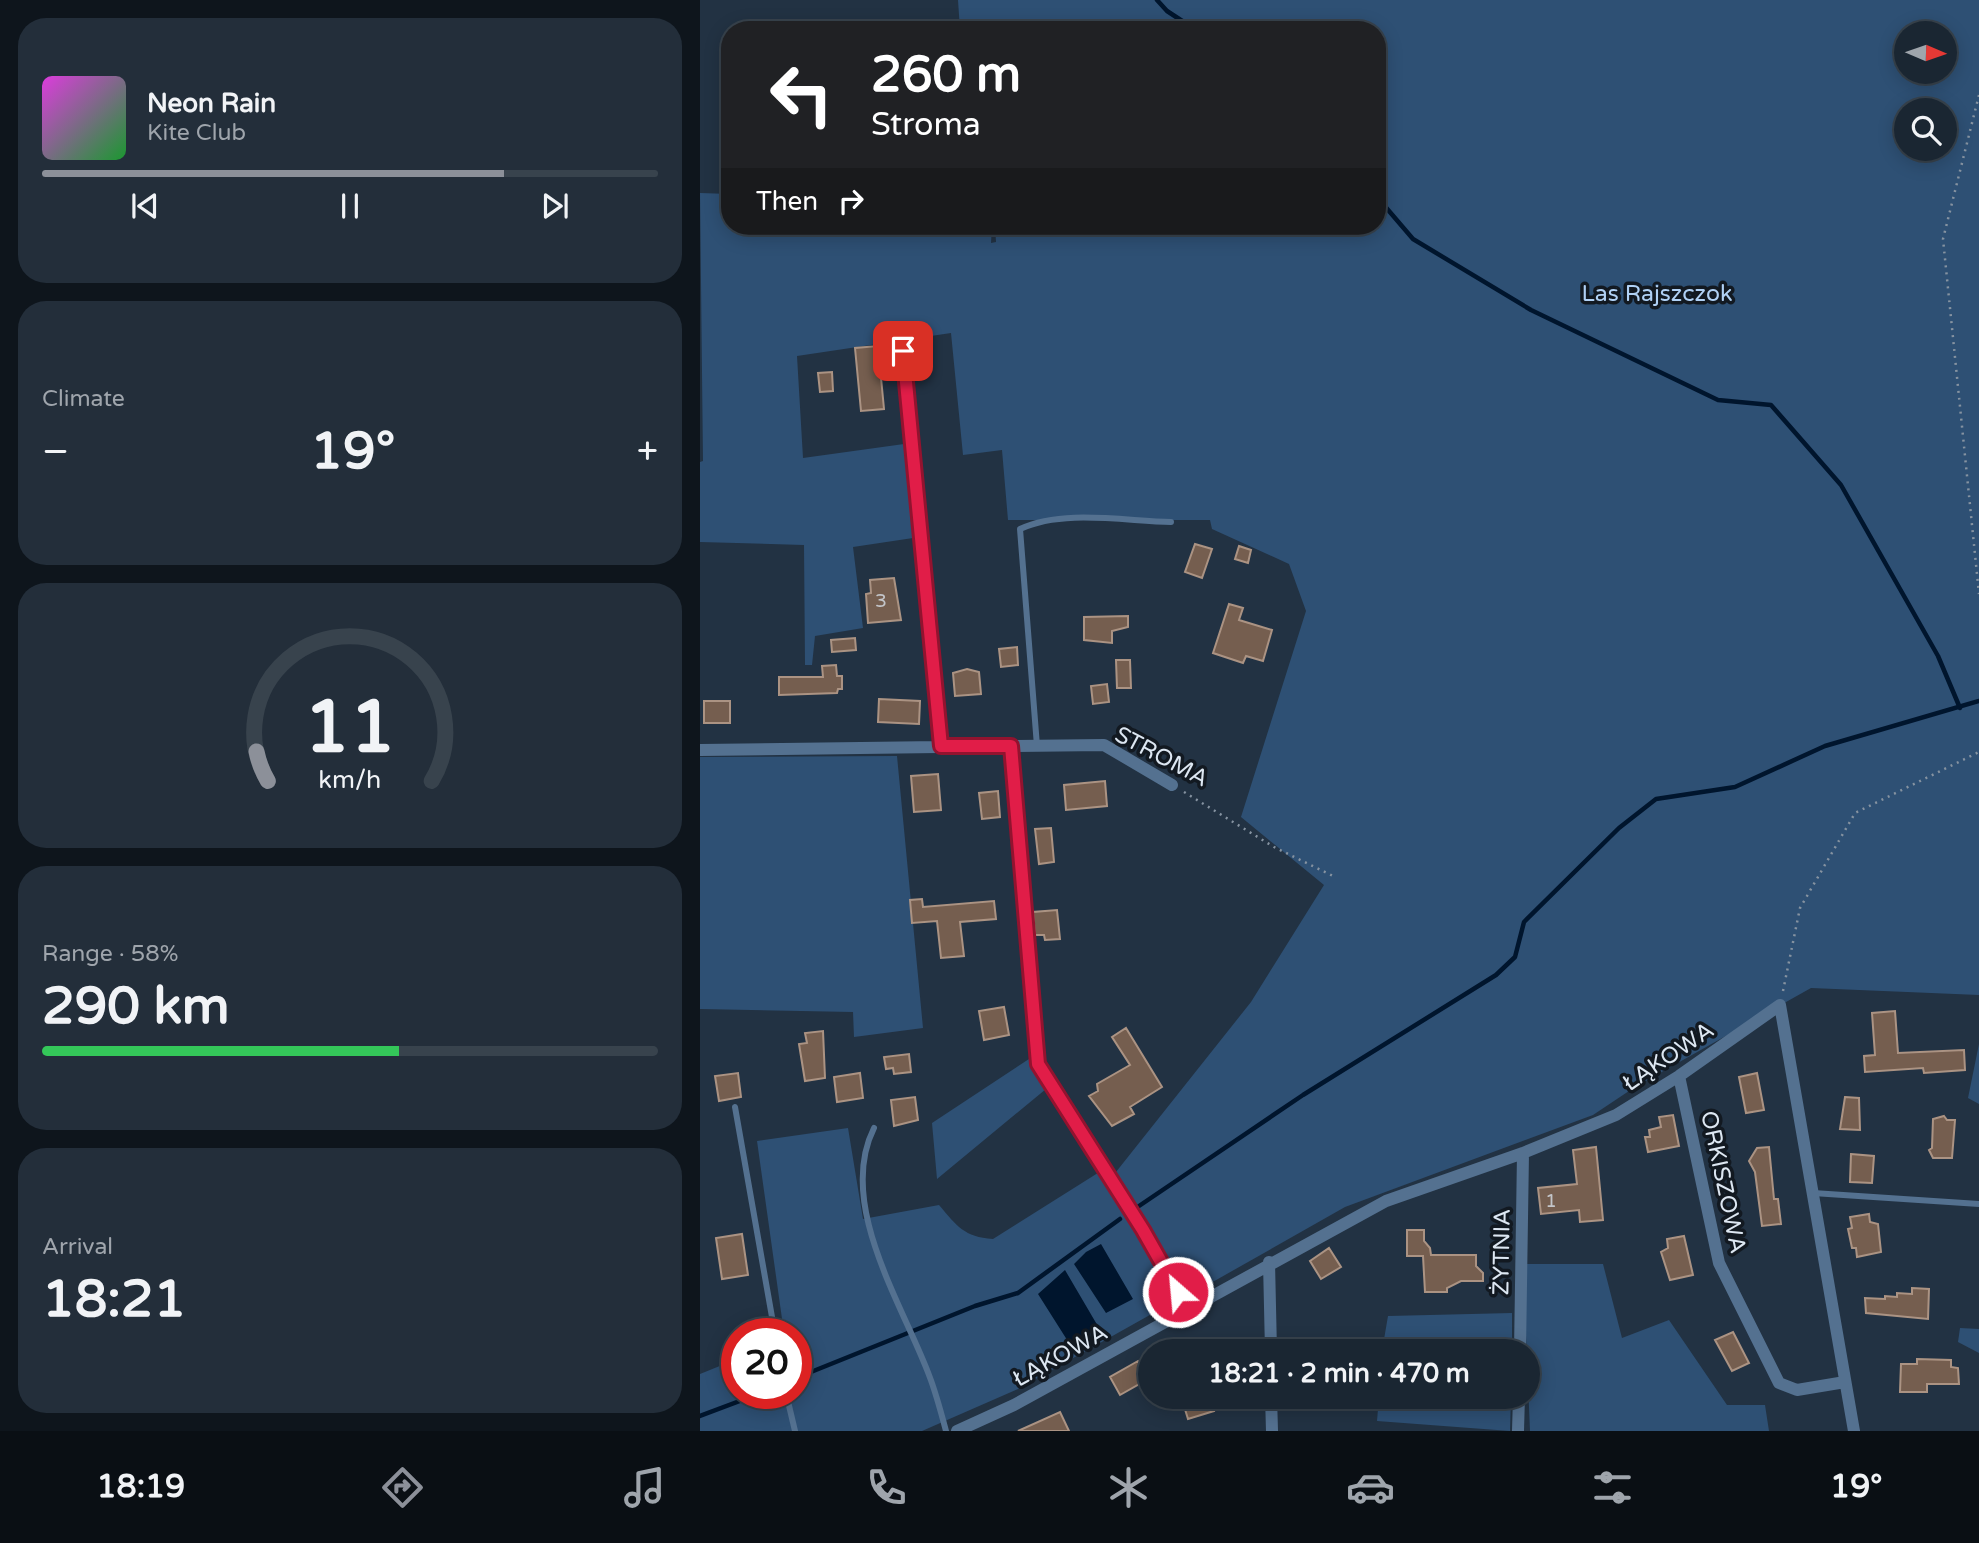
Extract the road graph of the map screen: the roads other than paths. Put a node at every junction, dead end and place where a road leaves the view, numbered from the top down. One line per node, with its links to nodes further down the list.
1 (903, 351): 3 (street)
2 (1171, 522): 5 (lane)
3 (941, 746): 4 (street, STROMA); 6 (street, STROMA)
4 (1011, 746): 5 (street, STROMA); 15 (lane)
5 (1037, 746): 7 (street, STROMA)
6 (700, 750)
7 (1172, 785)
8 (1679, 1076): 11 (street, ŁĄKOWA); 12 (street, ŁĄKOWA); 19 (street, ORKISZOWA)
9 (735, 1107): 16 (lane)
10 (874, 1128): 24 (lane)
11 (1523, 1153): 14 (street, ŁĄKOWA); 18 (street, ŻYTNIA)
12 (1811, 1193): 13 (lane); 19 (street)
13 (1979, 1204)
14 (1269, 1262): 15 (street, ŁĄKOWA); 17 (street)
15 (1182, 1311): 25 (street, ŁĄKOWA)
16 (772, 1318)
17 (1270, 1339)
18 (1520, 1339)
19 (1845, 1382): 28 (street)
20 (789, 1409): 23 (lane)
21 (1271, 1409): 26 (street)
22 (1519, 1409): 27 (street)
23 (794, 1431)
24 (946, 1431)
25 (957, 1431)
26 (1272, 1431)
27 (1518, 1431)
28 (1854, 1431)

